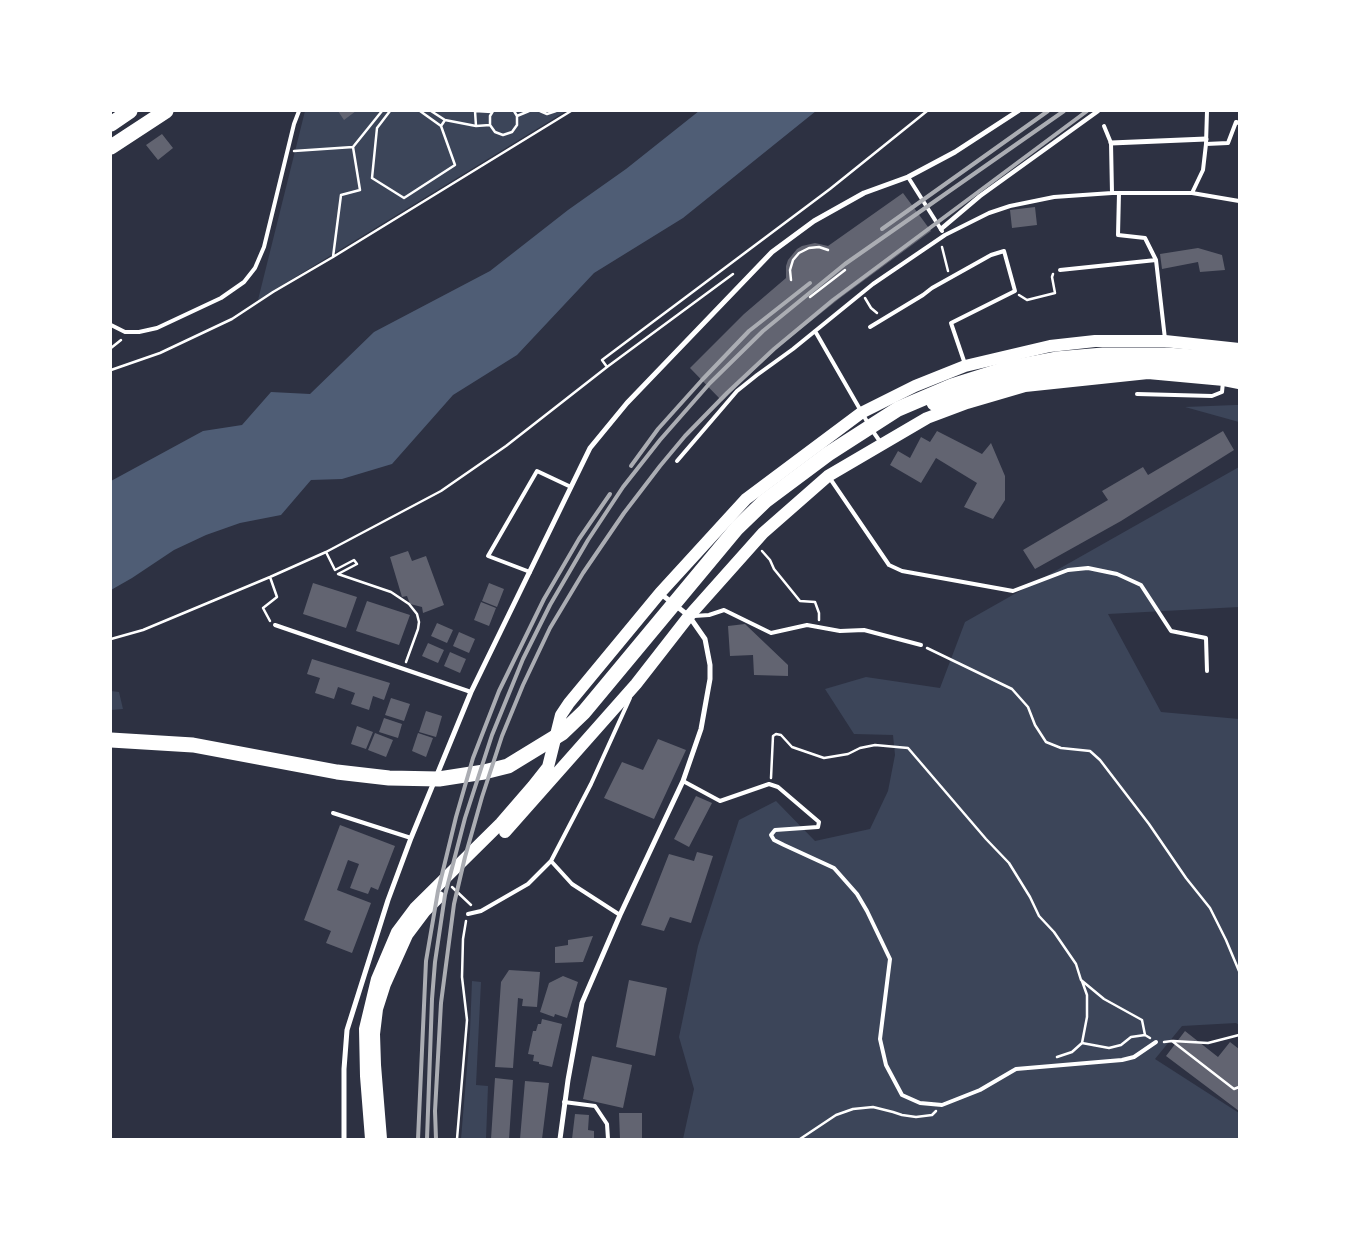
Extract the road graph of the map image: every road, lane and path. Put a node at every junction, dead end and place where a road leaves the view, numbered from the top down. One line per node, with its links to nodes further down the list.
1 (130, 111): 22 (highway)
2 (166, 111): 29 (highway)
3 (299, 111): 31 (lane)
4 (382, 111): 30 (path)
5 (390, 111): 24 (path)
6 (420, 111): 24 (path)
7 (432, 111): 20 (path)
8 (475, 111): 17 (path); 25 (path)
9 (514, 111): 19 (path)
10 (529, 111): 19 (path)
11 (540, 111): 12 (path)
12 (556, 111)
13 (571, 111): 41 (path)
14 (927, 111): 60 (path)
15 (1018, 111): 32 (street)
16 (1207, 111): 27 (lane)
17 (492, 112): 23 (path)
18 (1097, 112): 37 (street)
19 (517, 116): 23 (path)
20 (445, 120): 24 (path); 25 (path)
21 (1239, 123): 27 (lane)
22 (111, 124)
23 (490, 125): 25 (path)
24 (441, 126)
25 (476, 126)
26 (1104, 126): 28 (lane)
27 (1206, 142): 28 (street); 35 (lane)
28 (1111, 143): 33 (lane)
29 (111, 147)
30 (353, 147): 31 (path); 41 (path)
31 (287, 151): 55 (lane)
32 (908, 178): 37 (lane); 71 (street)
33 (1112, 192): 34 (lane); 38 (lane)
34 (1119, 193): 35 (lane); 42 (lane)
35 (1192, 193): 36 (lane)
36 (1239, 201)
37 (941, 230): 38 (lane)
38 (945, 235): 39 (lane)
39 (939, 239): 46 (path); 49 (lane)
40 (828, 250): 47 (path)
41 (333, 257): 62 (path)
42 (1156, 260): 44 (lane); 56 (lane)
43 (844, 270): 50 (path)
44 (1060, 270): 48 (path)
45 (733, 274): 60 (path)
46 (952, 276): 48 (lane); 51 (lane)
47 (791, 280)
48 (1015, 291): 61 (lane)
49 (862, 293): 51 (path); 54 (lane)
50 (810, 298)
51 (884, 318): 53 (lane)
52 (111, 325): 55 (lane)
53 (870, 327)
54 (816, 331): 67 (lane); 69 (lane)
55 (128, 332): 57 (path)
56 (1165, 341): 58 (main road); 61 (main road)
57 (111, 348)
58 (1239, 349)
59 (1239, 362): 86 (highway)
60 (607, 366): 73 (path)
61 (965, 366): 67 (main road)
62 (111, 370)
63 (1239, 374): 87 (highway)
64 (1224, 380): 65 (main road); 66 (lane); 68 (main road)
65 (1239, 383)
66 (1137, 394)
67 (861, 413): 68 (lane); 76 (main road)
68 (882, 445): 70 (main road)
69 (677, 461)
70 (828, 476): 72 (main road); 83 (lane)
71 (571, 487): 74 (street); 74 (lane)
72 (754, 543): 77 (main road); 79 (path)
73 (326, 552): 75 (path); 82 (path)
74 (530, 572): 85 (street)
75 (270, 577): 78 (path); 80 (path)
76 (660, 594): 77 (street); 111 (main road)
77 (689, 616): 79 (lane); 84 (main road); 88 (street)
78 (275, 625): 82 (lane)
79 (819, 626): 81 (lane)
80 (111, 639)
81 (921, 645): 97 (path)
82 (404, 669): 85 (lane)
83 (1207, 671)
84 (636, 684): 92 (lane); 93 (main road)
85 (471, 692): 91 (street)
86 (111, 740)
87 (111, 748)
88 (683, 781): 89 (lane); 96 (street)
89 (769, 784): 98 (path); 108 (lane)
90 (333, 813): 91 (lane)
91 (411, 838): 110 (street)
92 (551, 861): 94 (lane); 96 (lane)
93 (450, 885): 94 (path); 112 (main road)
94 (481, 911): 95 (lane)
95 (468, 914): 113 (path)
96 (620, 915): 106 (street)
97 (1239, 971)
98 (1081, 980): 100 (path); 103 (path)
99 (1239, 1034): 101 (path)
100 (1145, 1035): 102 (path); 103 (path)
101 (1172, 1041): 102 (path); 105 (path)
102 (1156, 1042): 108 (lane)
103 (1082, 1043): 104 (path)
104 (1053, 1058)
105 (1239, 1087)
106 (564, 1102): 114 (street); 115 (lane)
107 (858, 1104): 109 (path)
108 (942, 1105): 109 (path)
109 (864, 1107): 116 (path)
110 (344, 1139)
111 (371, 1139)
112 (381, 1139)
113 (457, 1139)
114 (560, 1139)
115 (608, 1139)
116 (800, 1139)

